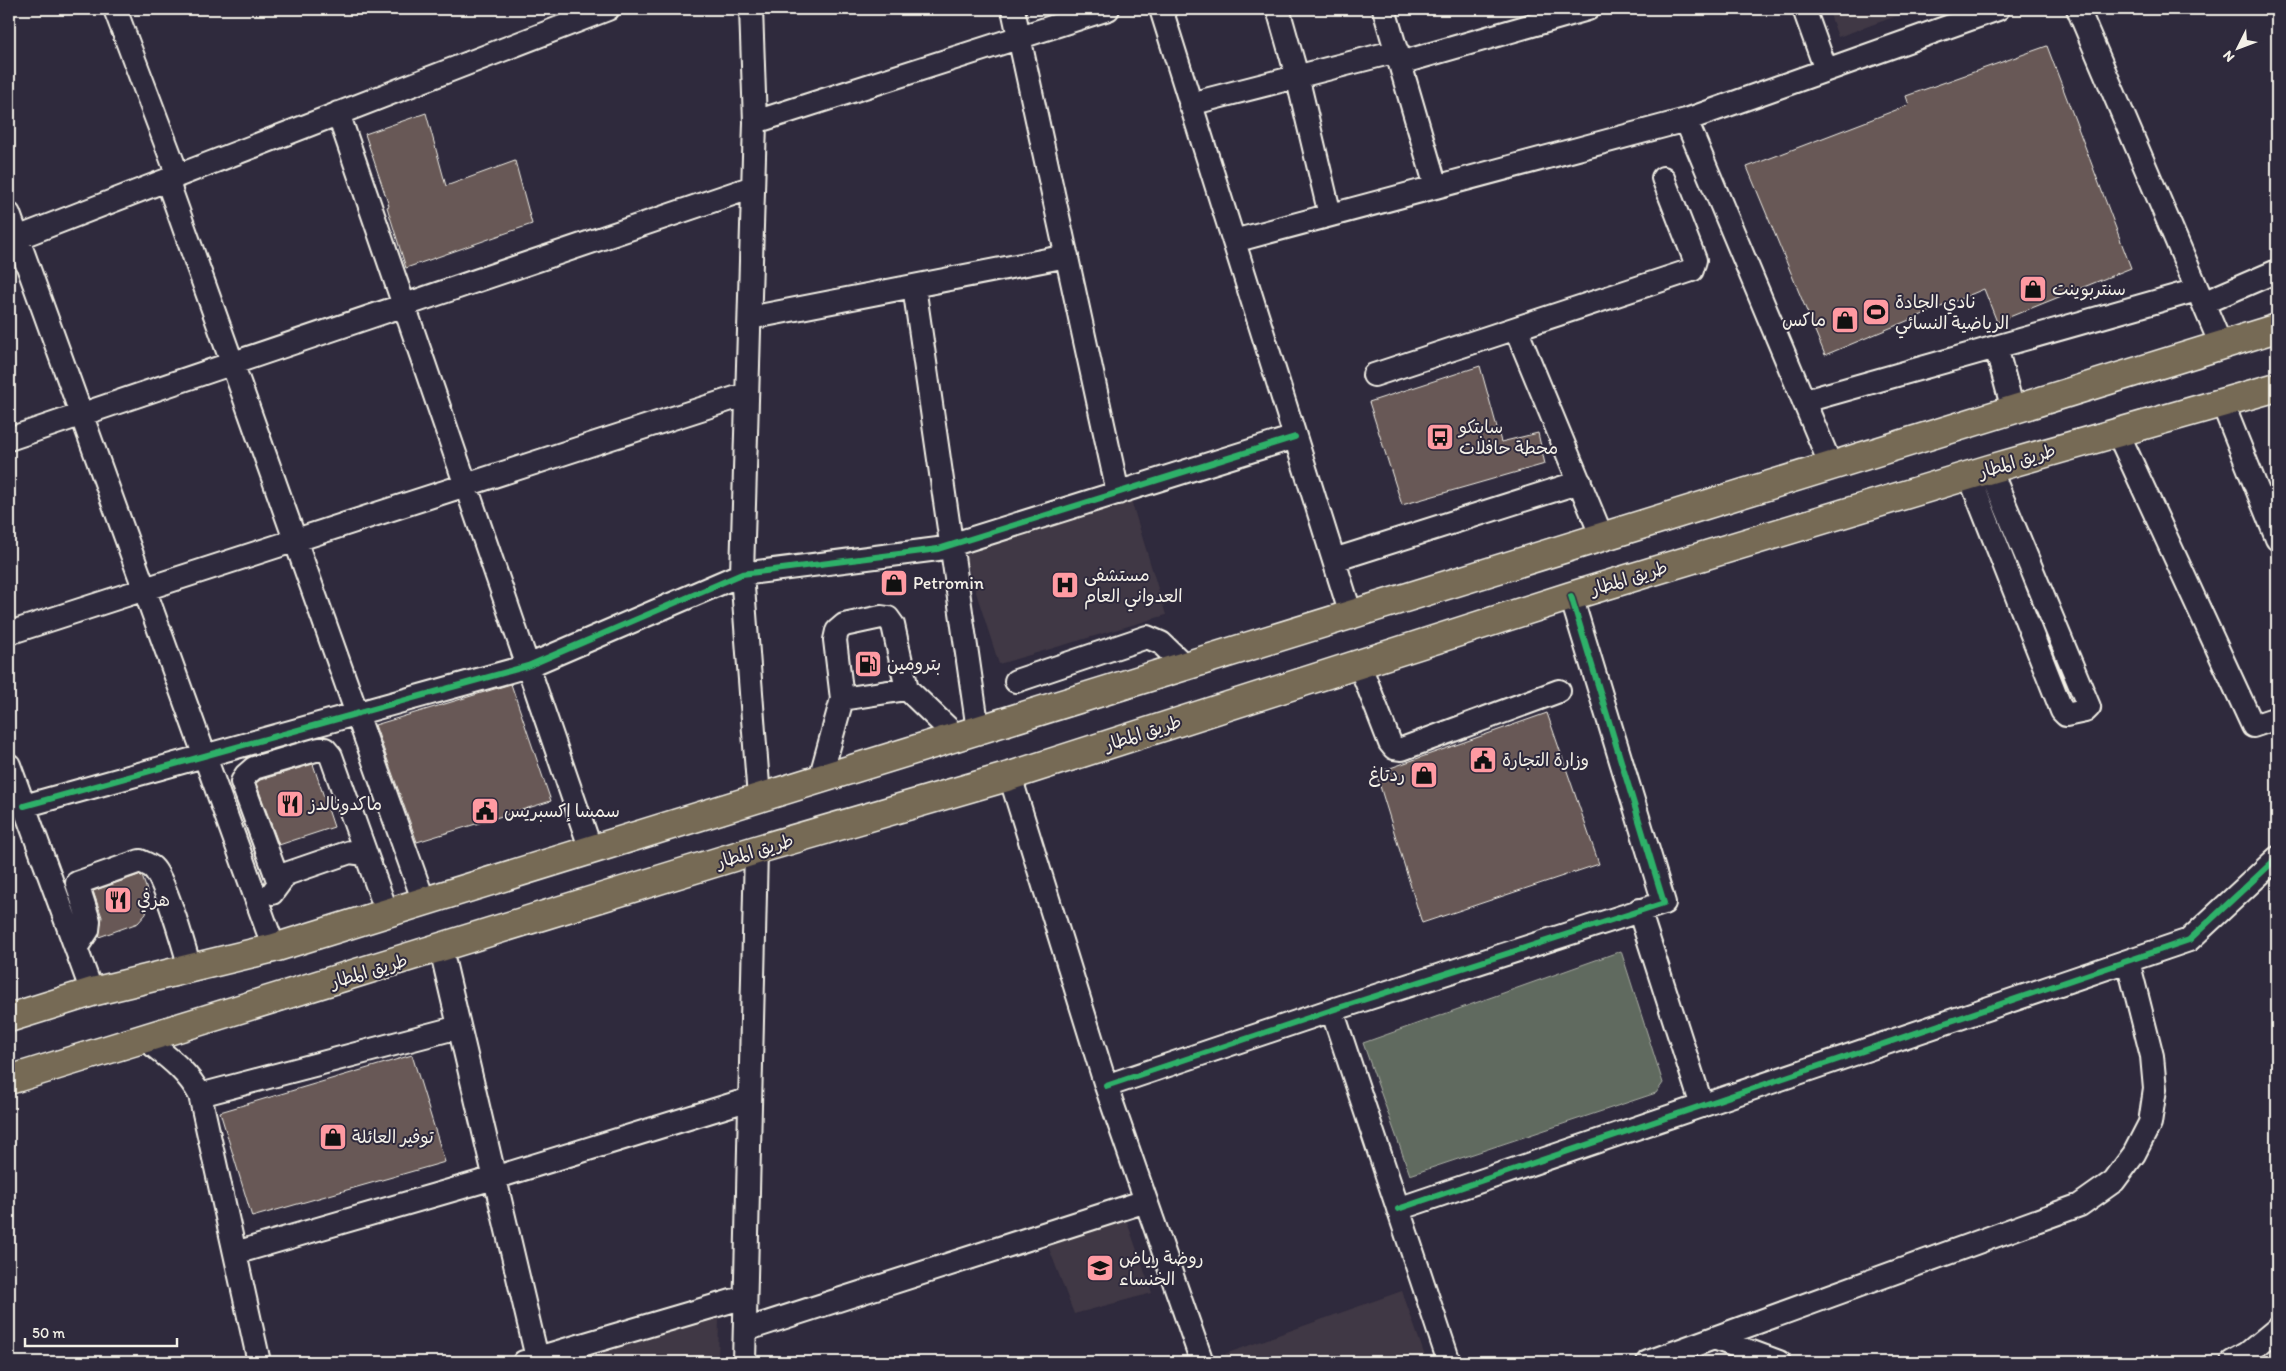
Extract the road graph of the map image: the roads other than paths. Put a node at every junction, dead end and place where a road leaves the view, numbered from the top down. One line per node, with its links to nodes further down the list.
1 (115, 9): 21 (street)
2 (607, 9): 18 (street)
3 (751, 9): 20 (street)
4 (1013, 9): 13 (street)
5 (1108, 9): 13 (street)
6 (1161, 9): 17 (street)
7 (1278, 9): 16 (street)
8 (1384, 9): 14 (street)
9 (1588, 9): 14 (street)
10 (1804, 9): 15 (street)
11 (1998, 9): 15 (street)
12 (2078, 9): 32 (street)
13 (1020, 37): 20 (street); 29 (street)
14 (1398, 57): 16 (street); 24 (street)
15 (1826, 70): 19 (street)
16 (1297, 76): 17 (street); 26 (street)
17 (1190, 104): 28 (street)
18 (338, 114): 21 (street); 33 (street)
19 (1686, 120): 24 (street); 43 (street)
20 (755, 122): 23 (street)
21 (172, 178): 27 (street); 39 (street)
22 (1663, 178): 36 (street)
23 (753, 187): 33 (street); 34 (street)
24 (1436, 187): 26 (street)
25 (9, 214): 27 (street)
26 (1330, 215): 28 (street)
27 (17, 238): 46 (street)
28 (1234, 242): 48 (street)
29 (1066, 256): 31 (street); 54 (street)
30 (2277, 270): 32 (street)
31 (914, 286): 34 (street); 58 (street)
32 (2200, 297): 37 (street); 38 (street)
33 (404, 305): 39 (street); 53 (street)
34 (750, 318): 42 (street)
35 (2277, 328): 37 (main road)
36 (1516, 329): 40 (street); 52 (street)
37 (2221, 345): 45 (main road)
38 (1996, 347): 43 (street); 45 (street)
39 (232, 363): 46 (street); 57 (street)
40 (1374, 374)
41 (2277, 387): 44 (main road, طريق المطار)
42 (747, 394): 53 (street); 60 (street)
43 (1804, 402): 50 (street)
44 (2222, 402): 47 (main road, طريق المطار); 56 (street)
45 (2013, 410): 50 (main road)
46 (81, 414): 49 (street); 61 (street)
47 (2118, 431): 51 (main road, طريق المطار); 75 (street)
48 (1295, 437): 54 (street); 59 (street)
49 (9, 439)
50 (1831, 466): 55 (main road)
51 (1980, 472): 62 (main road, طريق المطار); 65 (street); 66 (street)
52 (1580, 482): 55 (street); 59 (street)
53 (466, 485): 57 (street); 68 (street)
54 (1118, 492): 58 (street)
55 (1602, 537): 63 (main road)
56 (2277, 539)
57 (295, 540): 61 (street); 74 (street)
58 (950, 545): 60 (street); 76 (street)
59 (1334, 560): 63 (street)
60 (742, 574): 68 (street); 81 (street)
61 (144, 589): 64 (street); 77 (street)
62 (1571, 596): 67 (main road, طريق المطار); 89 (street)
63 (1352, 614): 69 (main road)
64 (9, 633)
65 (2063, 645): 66 (street); 66 (street)
66 (2039, 654)
67 (1358, 663): 72 (street); 79 (main road, طريق المطار)
68 (528, 666): 74 (street); 83 (street)
69 (1185, 666): 70 (street); 76 (main road)
70 (1016, 681)
71 (907, 689): 73 (street); 73 (street); 76 (street)
72 (1559, 691)
73 (842, 699): 80 (street)
74 (357, 714): 77 (street); 88 (street)
75 (2277, 718)
76 (968, 733): 80 (main road)
77 (205, 756): 82 (street); 90 (street)
78 (9, 765): 82 (street)
79 (1010, 776): 84 (main road, طريق المطار); 103 (street)
80 (820, 779): 81 (main road)
81 (759, 798): 83 (main road)
82 (17, 799): 92 (street)
83 (591, 850): 88 (main road)
84 (756, 850): 94 (main road, طريق المطار); 105 (street)
85 (365, 854): 87 (street); 87 (street); 91 (street)
86 (2277, 858): 95 (street)
87 (279, 883): 90 (street)
88 (424, 902): 91 (main road)
89 (1639, 910): 98 (street); 106 (street)
90 (262, 911): 93 (street)
91 (387, 913): 93 (main road)
92 (76, 948): 96 (street); 97 (street)
93 (274, 948): 96 (main road)
94 (441, 949): 100 (street); 101 (main road, طريق المطار)
95 (2128, 961): 106 (street); 114 (street)
96 (190, 968): 97 (main road)
97 (92, 992): 99 (main road)
98 (1332, 1010): 103 (street); 109 (street)
99 (9, 1018)
100 (459, 1027): 104 (street); 107 (street)
101 (145, 1038): 102 (main road, طريق المطار); 104 (street)
102 (9, 1080)
103 (1106, 1086): 108 (street)
104 (200, 1095): 110 (street)
105 (750, 1099): 107 (street); 111 (street)
106 (1702, 1106): 109 (street)
107 (494, 1178): 110 (street); 115 (street)
108 (1146, 1201): 113 (street); 118 (street)
109 (1398, 1209): 119 (street)
110 (235, 1253): 116 (street)
111 (745, 1297): 113 (street); 115 (street)
112 (2277, 1329): 122 (street)
113 (745, 1330): 117 (street)
114 (1714, 1338): 120 (street); 121 (street)
115 (533, 1361)
116 (259, 1362)
117 (744, 1362)
118 (1202, 1362)
119 (1449, 1362)
120 (1648, 1362)
121 (1779, 1362)
122 (2232, 1362)

